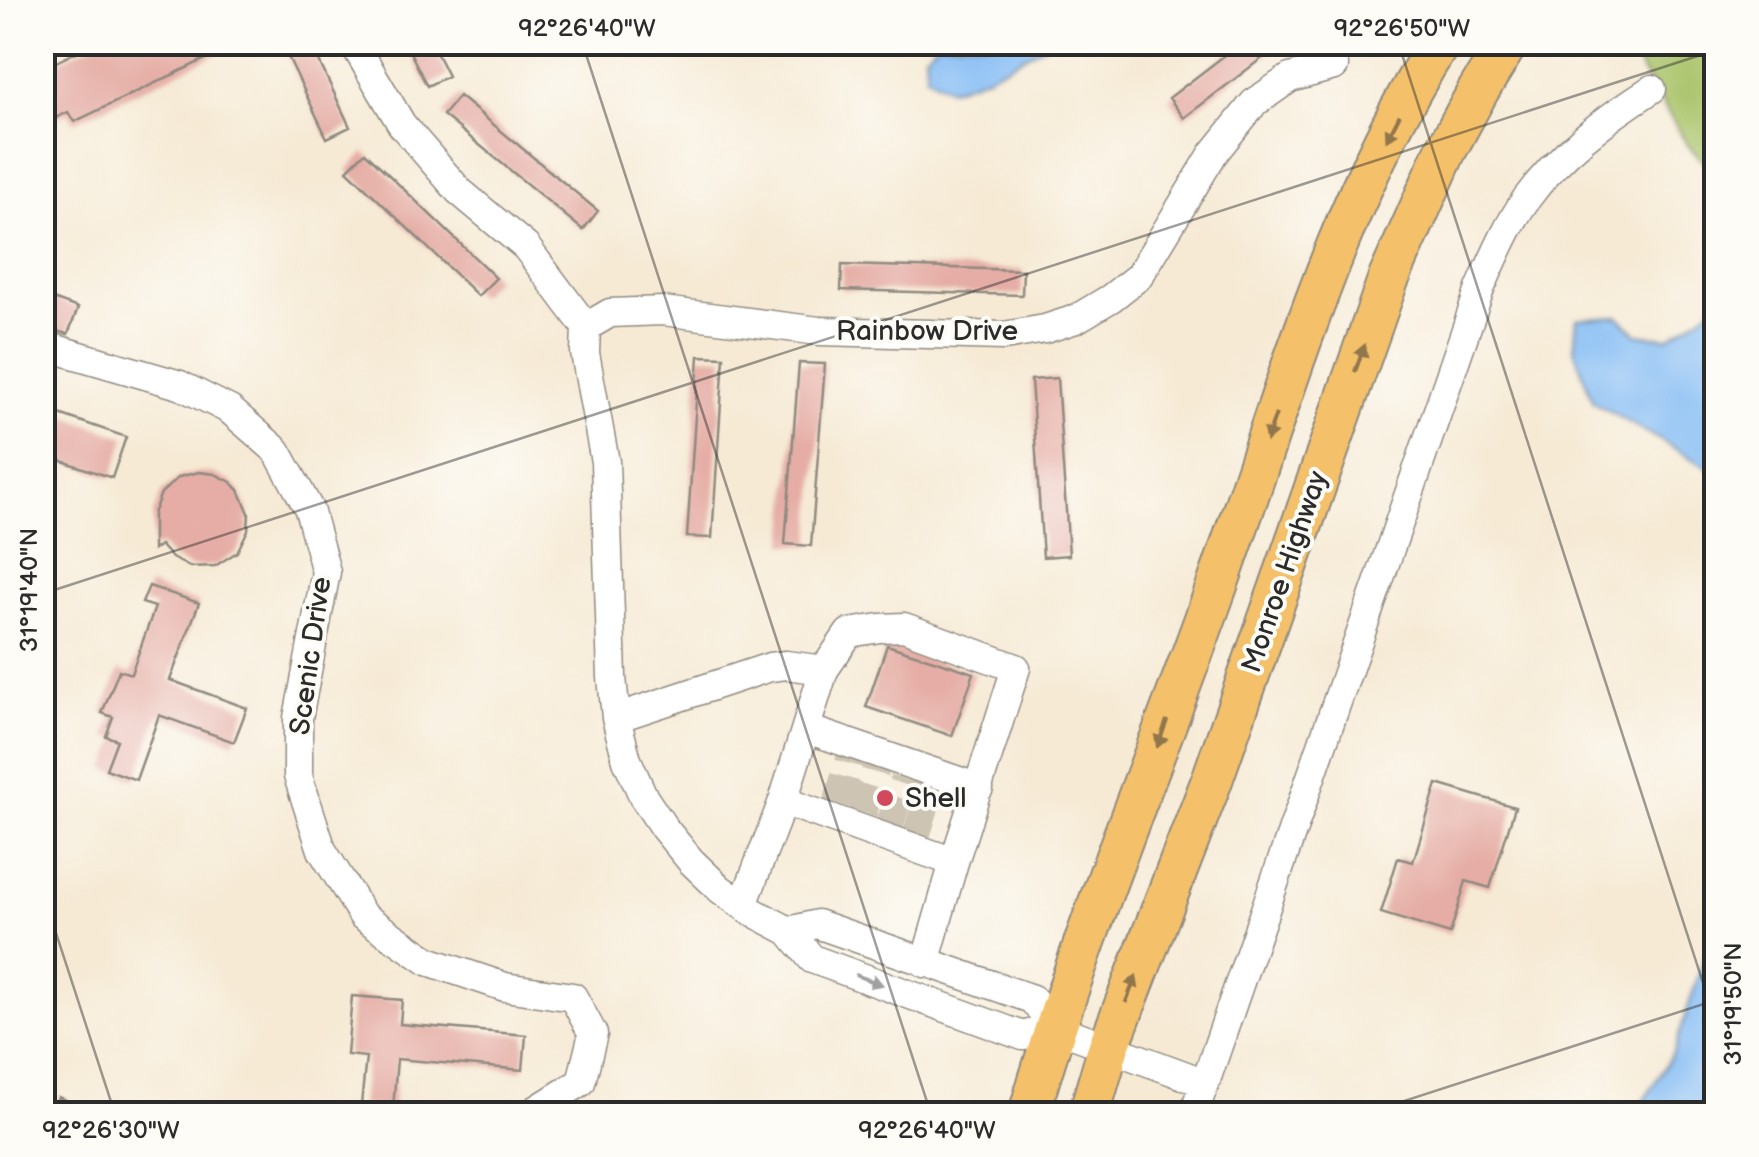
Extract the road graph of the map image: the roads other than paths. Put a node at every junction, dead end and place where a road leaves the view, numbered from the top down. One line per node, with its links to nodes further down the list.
1 (353, 42): 6 (street)
2 (1440, 42): 17 (highway, one-way to 17)
3 (1508, 42): 18 (highway, Monroe Highway, one-way to 3)
4 (1334, 66): 6 (street, Rainbow Drive)
5 (1652, 89): 19 (street)
6 (586, 327): 9 (street)
7 (42, 345): 20 (street, Scenic Drive)
8 (824, 670): 9 (street); 10 (street); 11 (street)
9 (616, 718): 14 (street)
10 (807, 729): 11 (street); 12 (street)
11 (980, 788): 13 (street)
12 (783, 801): 13 (street); 14 (street)
13 (954, 862): 16 (street)
14 (742, 905): 15 (street)
15 (788, 931): 16 (street); 17 (street, one-way to 17)
16 (926, 963): 17 (street)
17 (1054, 1027): 18 (street); 21 (highway)
18 (1109, 1046): 19 (street); 22 (highway, Monroe Highway)
19 (1205, 1083): 23 (street)
20 (530, 1114)
21 (1029, 1114)
22 (1090, 1114)
23 (1193, 1114)

